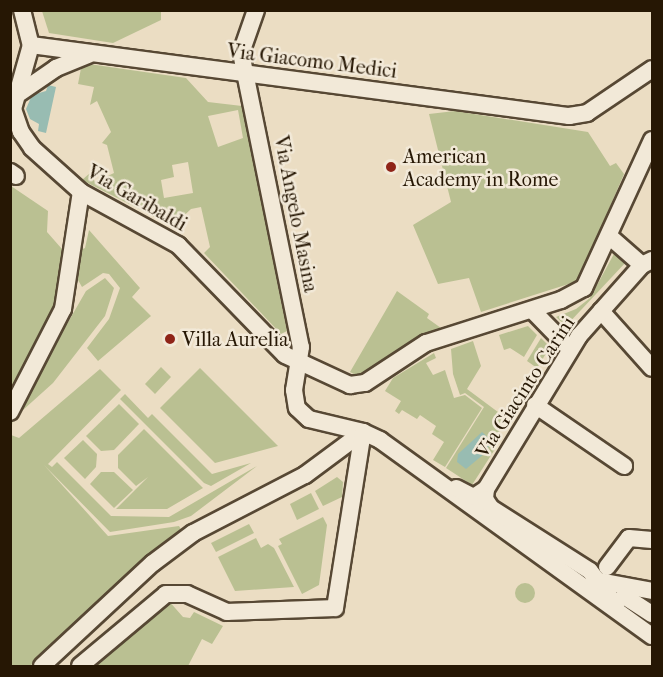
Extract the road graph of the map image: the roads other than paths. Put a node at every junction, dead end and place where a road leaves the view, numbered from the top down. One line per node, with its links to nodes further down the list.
1 (22, 10): 3 (street)
2 (256, 10): 6 (street, Via Angelo Masina)
3 (31, 45): 4 (street, Via Giacomo Medici); 7 (street, Via Garibaldi)
4 (91, 54): 6 (street, Via Giacomo Medici); 7 (street)
5 (652, 69): 6 (street, Via Giacomo Medici)
6 (247, 75): 15 (street, Via Angelo Masina)
7 (14, 97): 9 (street, Via Garibaldi)
8 (652, 140): 10 (street)
9 (81, 192): 15 (street, Via Garibaldi); 18 (street)
10 (609, 236): 11 (street); 12 (street)
11 (647, 262): 13 (street, Via Giacinto Carini)
12 (532, 310): 14 (street); 15 (street, Via Garibaldi)
13 (601, 310): 14 (street, Via Giacinto Carini); 16 (street)
14 (570, 349): 17 (street, Via Giacinto Carini)
15 (299, 362): 19 (street, Via Angelo Masina)
16 (652, 368)
17 (535, 405): 21 (street); 22 (street, Via Giacinto Carini)
18 (10, 412)
19 (363, 432): 20 (street); 31 (street); 32 (street)
20 (411, 462): 22 (street); 23 (street)
21 (624, 466)
22 (486, 489): 25 (street)
23 (494, 524): 25 (street); 28 (street)
24 (652, 540): 25 (street)
25 (603, 573): 27 (street); 28 (street)
26 (652, 591): 27 (street)
27 (629, 592): 28 (street); 29 (street)
28 (623, 614): 30 (street)
29 (652, 614)
30 (652, 636)
31 (42, 666)
32 (80, 666)

